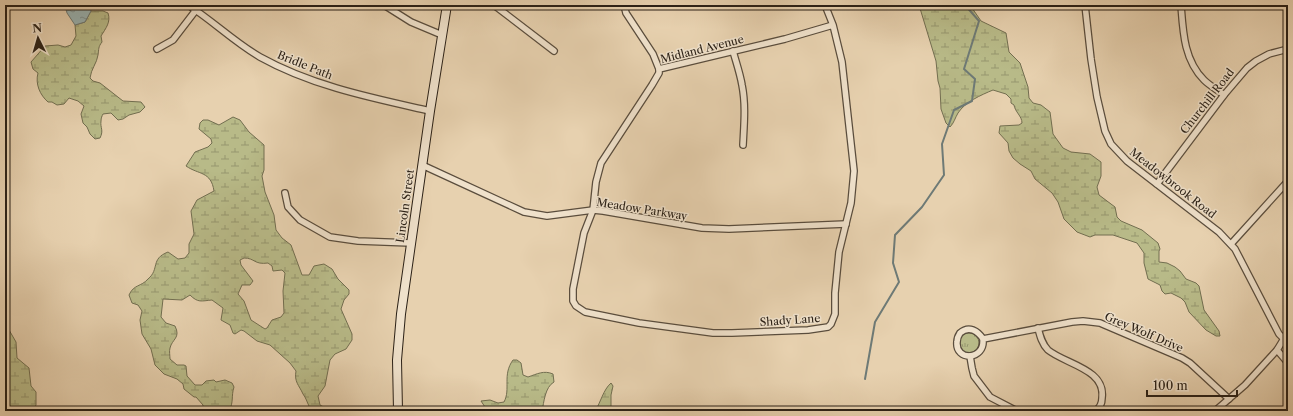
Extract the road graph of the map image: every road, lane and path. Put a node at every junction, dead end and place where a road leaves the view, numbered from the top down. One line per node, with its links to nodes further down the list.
1 (188, 5): 9 (street, Bridle Path)
2 (384, 5): 11 (street)
3 (448, 5): 11 (main road, Lincoln Street)
4 (494, 5): 14 (street)
5 (624, 5): 16 (street)
6 (825, 5): 10 (street, Shady Lane)
7 (1085, 5): 22 (street, Meadowbrook Road)
8 (1181, 5): 17 (street)
9 (196, 10): 12 (street); 18 (street, Bridle Path)
10 (833, 25): 15 (street, Midland Avenue); 25 (street, Shady Lane)
11 (442, 35): 18 (main road, Lincoln Street)
12 (157, 49)
13 (1288, 49): 17 (street, Churchill Road)
14 (554, 51)
15 (733, 51): 16 (street, Midland Avenue); 19 (street)
16 (658, 69): 24 (street, Midland Avenue)
17 (1224, 95): 22 (street, Churchill Road)
18 (430, 111): 20 (main road, Lincoln Street)
19 (743, 145)
20 (422, 165): 24 (street, Meadow Parkway); 26 (main road, Lincoln Street)
21 (1288, 181): 27 (street)
22 (1157, 184): 27 (street, Meadowbrook Road)
23 (284, 193): 26 (street)
24 (593, 210): 25 (street, Meadow Parkway); 25 (street, Shady Lane)
25 (846, 224)
26 (411, 242): 36 (main road, Lincoln Street)
27 (1231, 244): 30 (street, Meadowbrook Road)
28 (1038, 328): 31 (street, Grey Wolf Drive); 35 (street, Grey Wolf Drive); 38 (street)
29 (1288, 332): 30 (street)
30 (1283, 338): 32 (street)
31 (983, 339): 33 (street); 33 (street)
32 (1277, 350): 34 (street); 35 (street)
33 (970, 356): 37 (street)
34 (1288, 362)
35 (1229, 399): 39 (street)
36 (398, 411)
37 (1017, 411)
38 (1096, 411)
39 (1215, 411)

